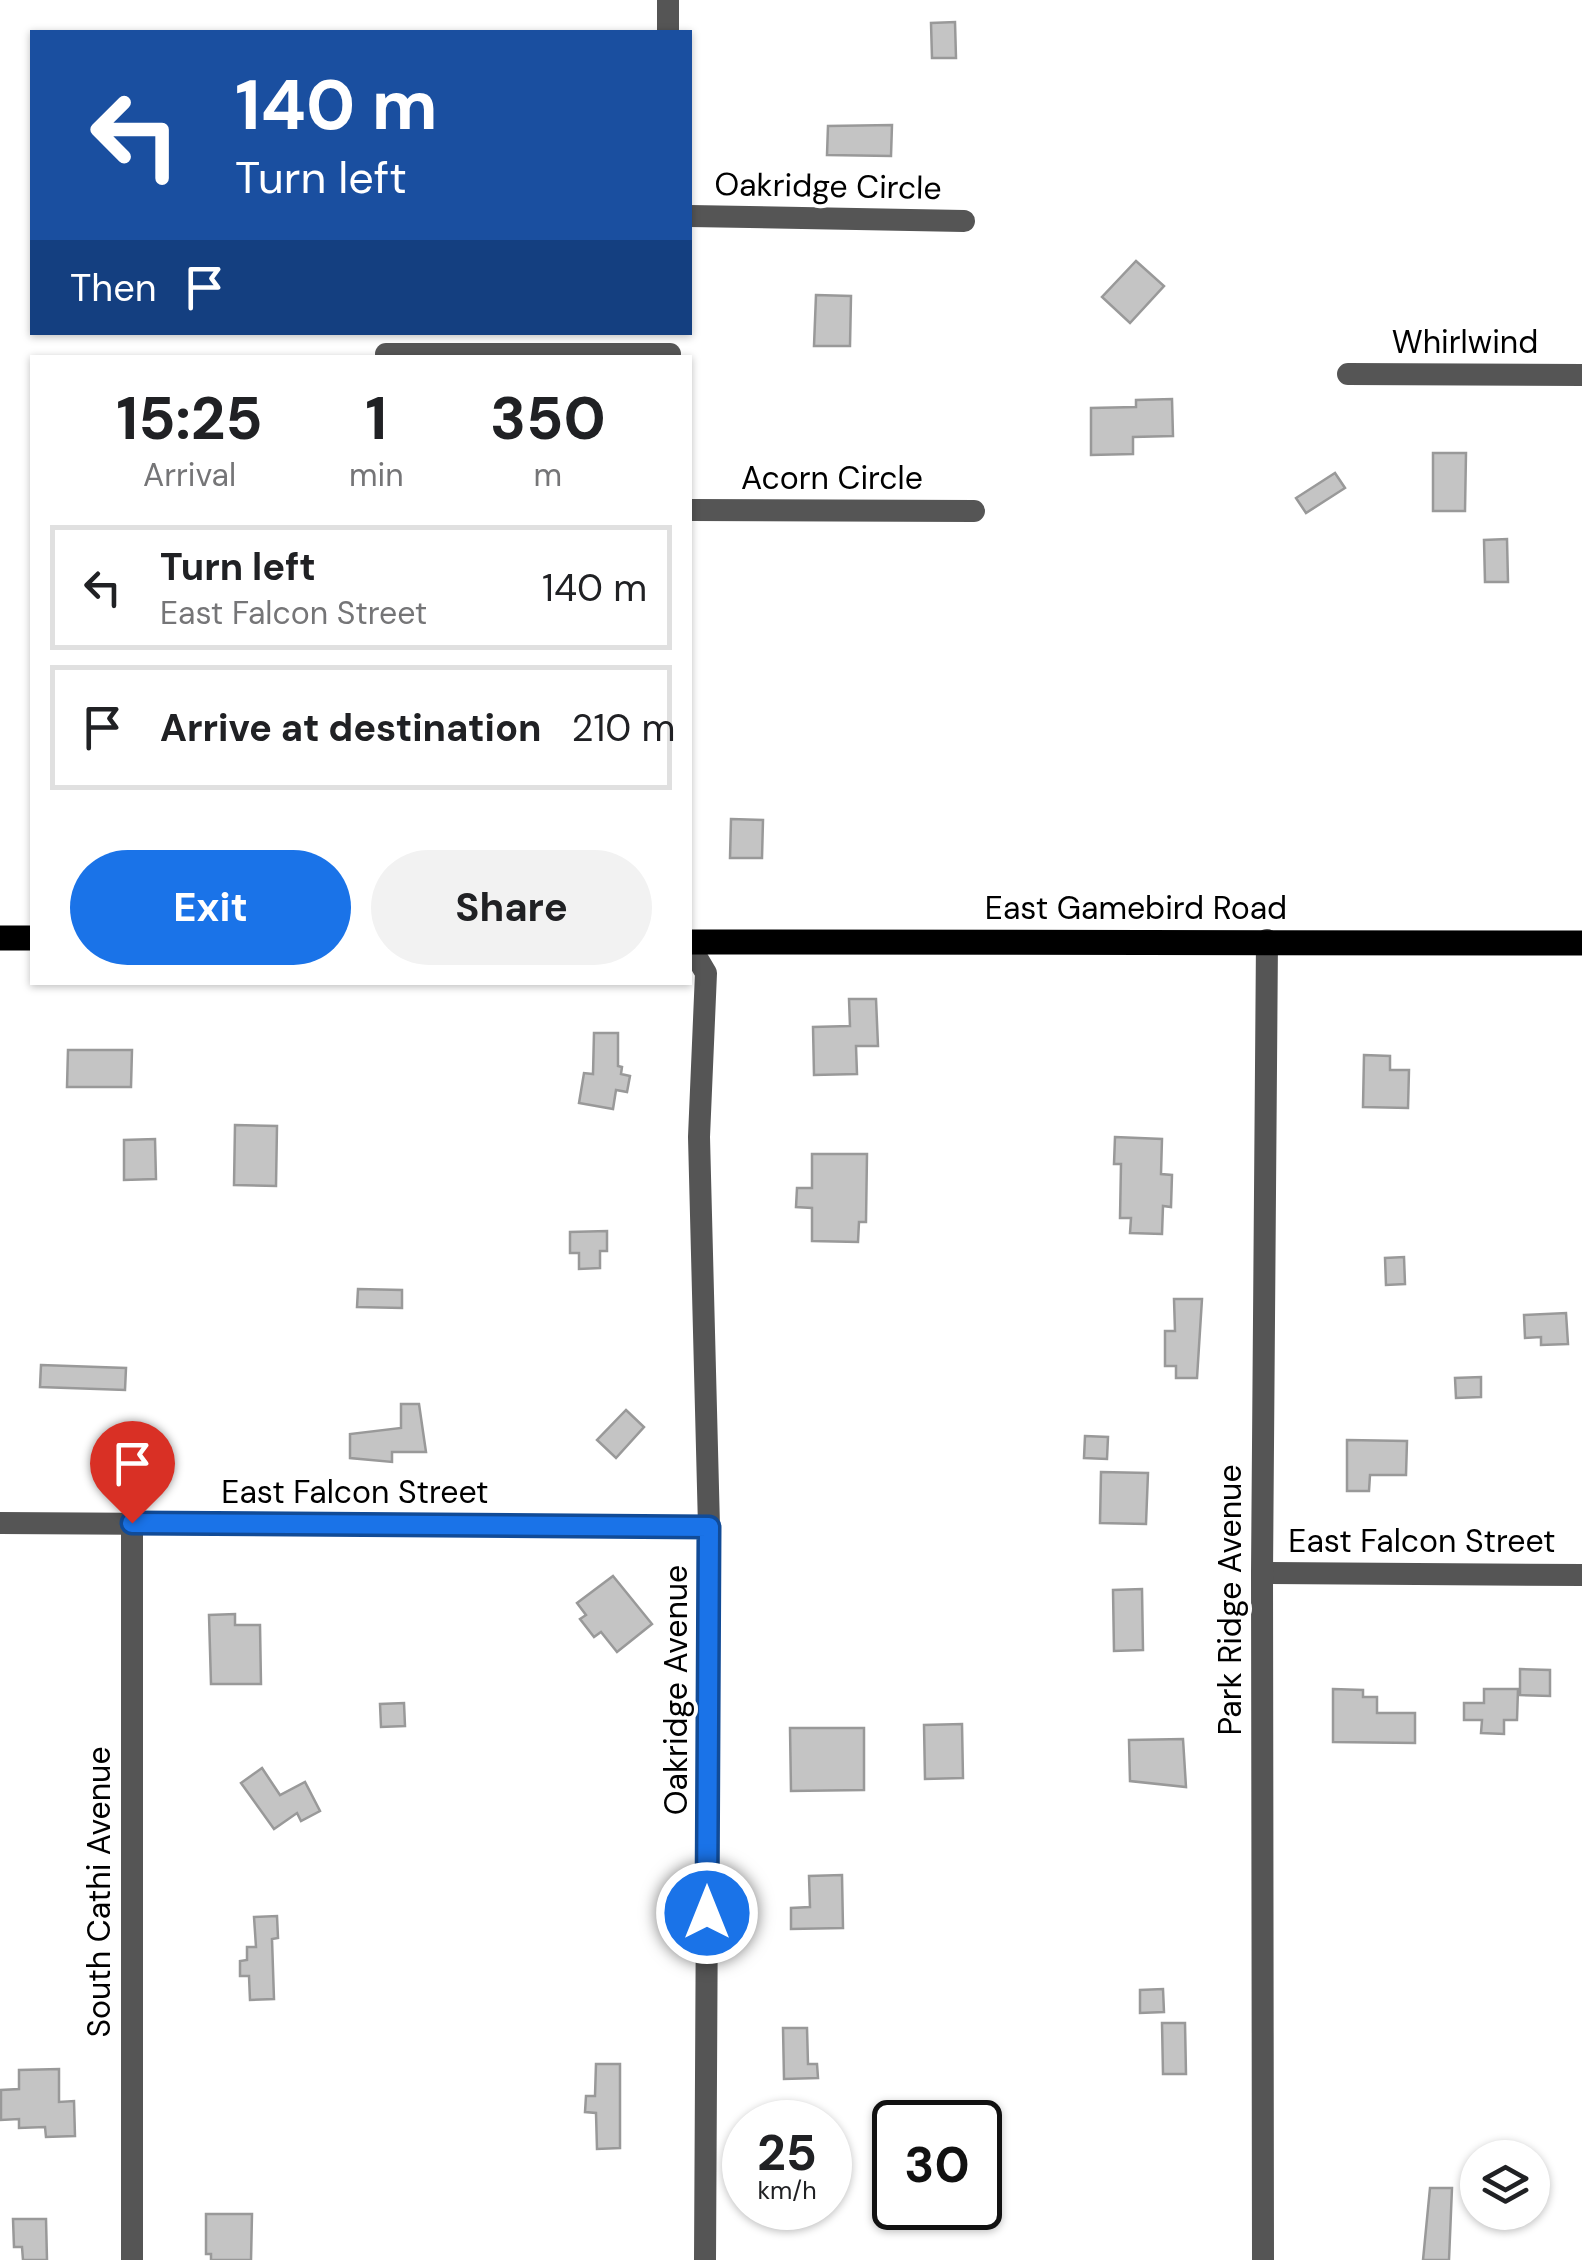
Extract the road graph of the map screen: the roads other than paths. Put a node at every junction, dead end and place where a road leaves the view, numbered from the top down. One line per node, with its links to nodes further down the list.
1 (668, 0): 2 (street)
2 (668, 30)
3 (692, 216): 4 (street, Oakridge Circle)
4 (964, 220)
5 (670, 348): 6 (street)
6 (386, 354)
7 (1348, 374): 8 (street, Whirlwind)
8 (1582, 375)
9 (692, 510): 10 (street, Acorn Circle)
10 (974, 511)
11 (0, 938): 12 (main road)
12 (30, 938)
13 (1267, 940): 14 (main road, East Gamebird Road); 15 (main road, East Gamebird Road); 20 (street, Park Ridge Avenue)
14 (1582, 942)
15 (692, 944)
16 (692, 948): 19 (street, Oakridge Avenue)
17 (0, 1523): 18 (street, East Falcon Street)
18 (132, 1523): 19 (street, East Falcon Street); 22 (street, South Cathi Avenue)
19 (709, 1527): 23 (street, Oakridge Avenue)
20 (1262, 1573): 21 (street, East Falcon Street); 24 (street, Park Ridge Avenue)
21 (1582, 1575)
22 (132, 2260)
23 (705, 2260)
24 (1263, 2260)

